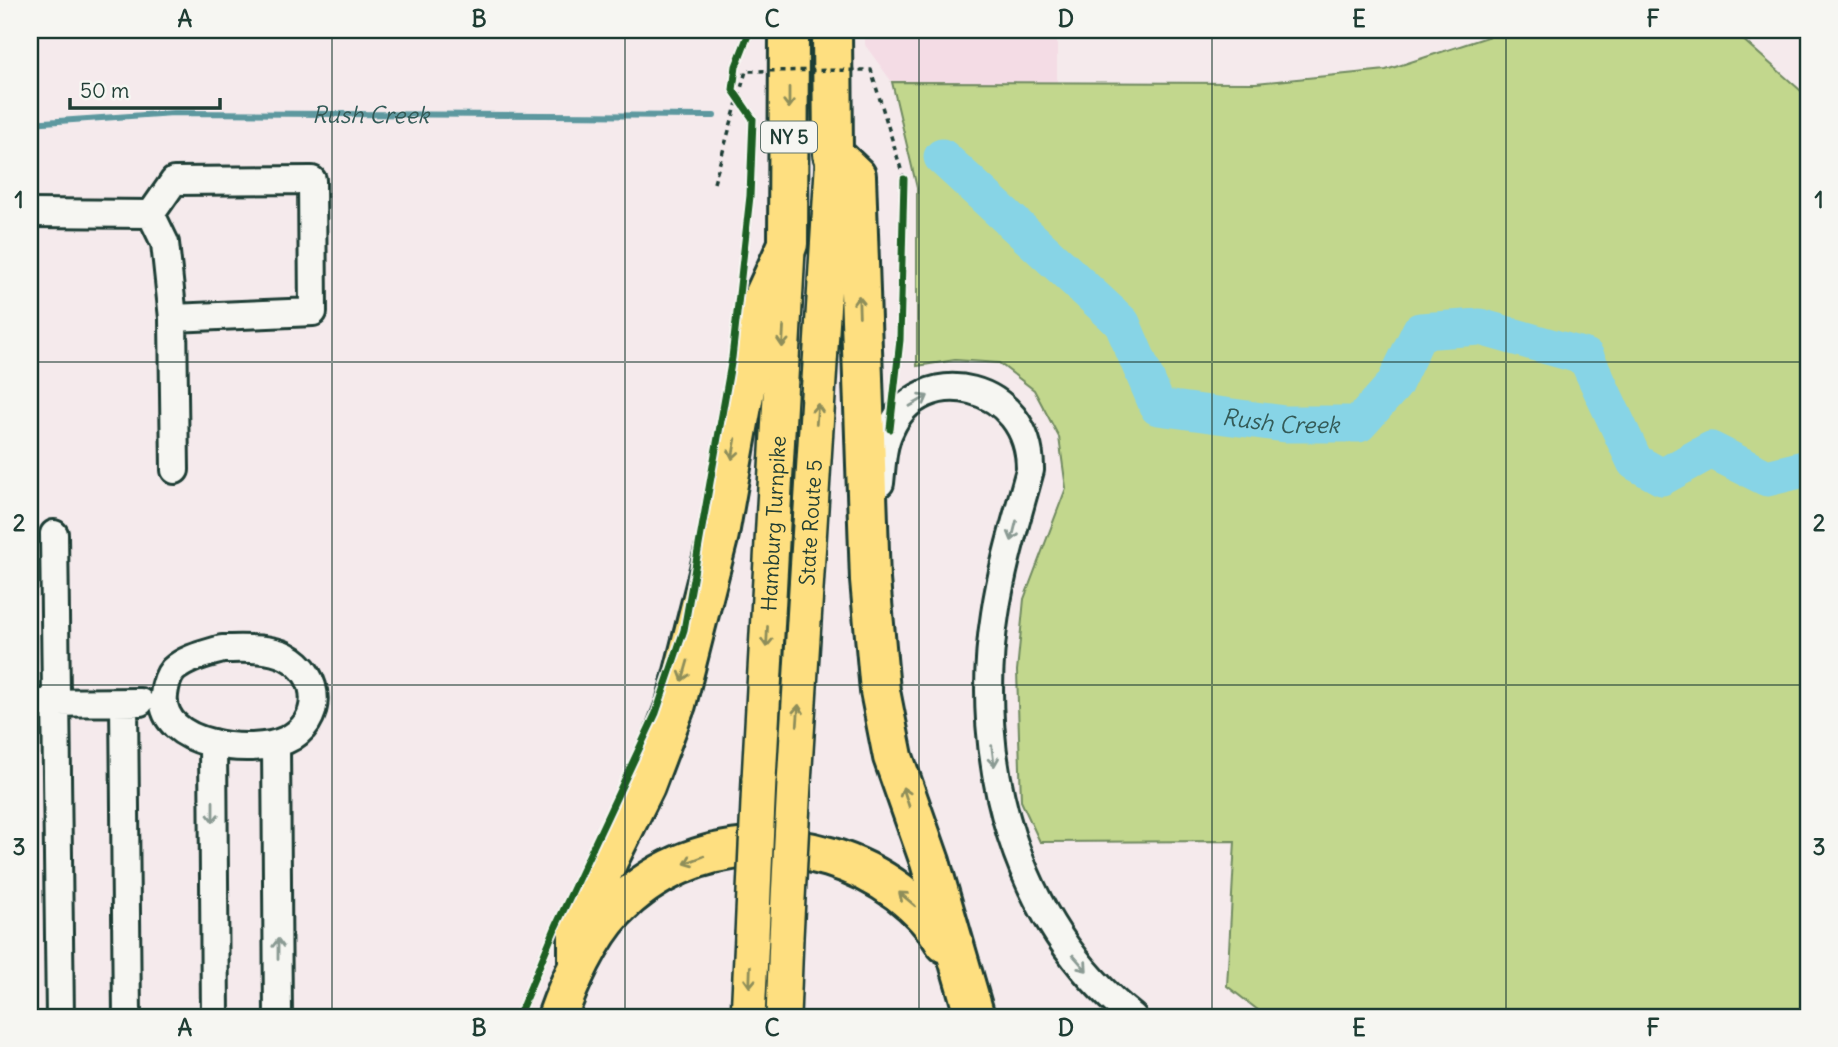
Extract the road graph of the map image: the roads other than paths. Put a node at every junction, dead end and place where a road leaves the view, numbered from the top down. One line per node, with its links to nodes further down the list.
1 (789, 30): 6 (highway, Hamburg Turnpike / NY 5, one-way to 6)
2 (832, 30): 3 (highway, State Route 5 / NY 5)
3 (834, 154): 10 (highway, one-way to 3); 25 (main road, State Route 5 / NY 5, one-way to 3, bridge)
4 (30, 213): 5 (lane)
5 (151, 214): 7 (lane); 7 (lane)
6 (788, 244): 17 (highway, one-way to 17); 24 (main road, Hamburg Turnpike / NY 5, one-way to 24, bridge)
7 (173, 318): 8 (lane)
8 (175, 470)
9 (54, 534): 14 (lane)
10 (870, 580): 18 (highway, one-way to 10); 27 (lane, one-way to 27)
11 (124, 702): 12 (lane); 14 (lane); 20 (lane)
12 (163, 702): 15 (lane); 16 (lane)
13 (30, 703): 14 (lane)
14 (57, 703): 19 (lane)
15 (213, 743): 16 (lane); 21 (lane, one-way to 21)
16 (276, 745): 22 (lane, one-way to 16)
17 (578, 966): 18 (highway, one-way to 17); 23 (highway)
18 (961, 973): 26 (highway)
19 (60, 1017)
20 (127, 1017)
21 (215, 1017)
22 (278, 1017)
23 (557, 1017)
24 (748, 1017)
25 (783, 1017)
26 (975, 1017)
27 (1133, 1017)

